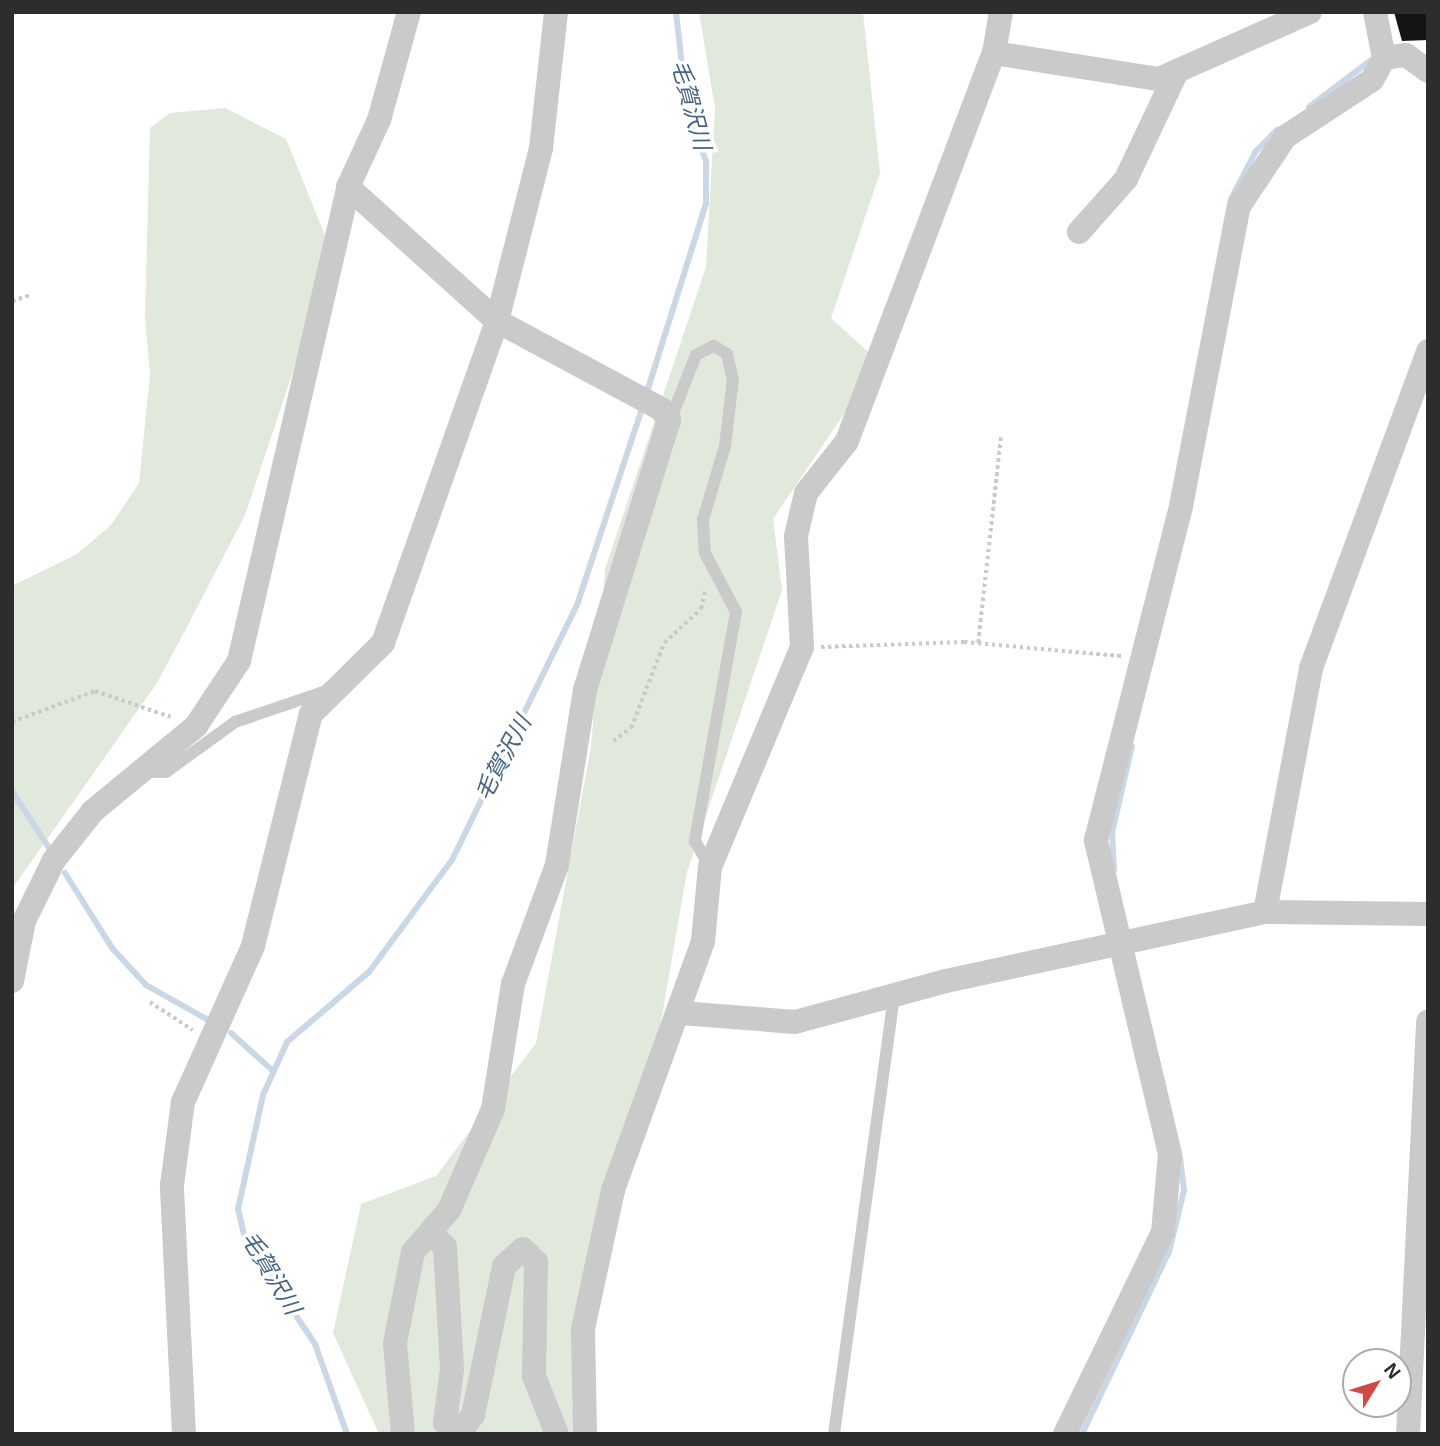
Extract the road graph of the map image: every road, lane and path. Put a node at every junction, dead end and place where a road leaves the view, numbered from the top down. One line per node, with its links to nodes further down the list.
1 (409, 12): 10 (street)
2 (556, 12): 14 (street)
3 (1001, 12): 6 (street)
4 (1310, 12): 8 (street)
5 (1375, 12): 7 (street)
6 (994, 53): 8 (street); 20 (street)
7 (1384, 58): 9 (street); 21 (street)
8 (1177, 71): 11 (street)
9 (1428, 71)
10 (348, 187): 14 (street); 24 (street)
11 (1079, 232)
12 (30, 295): 13 (path)
13 (12, 301)
14 (497, 321): 17 (street); 22 (street)
15 (1428, 351): 28 (street)
16 (1001, 436): 19 (path)
17 (657, 454): 27 (lane); 37 (street)
18 (703, 585): 25 (path)
19 (978, 643): 20 (path); 21 (path)
20 (802, 647): 27 (street)
21 (1142, 658): 30 (street)
22 (339, 685): 26 (lane); 36 (street)
23 (12, 722): 24 (path)
24 (196, 726): 26 (street)
25 (613, 741)
26 (148, 772): 31 (street)
27 (710, 867): 34 (street)
28 (1265, 912): 29 (street); 30 (street)
29 (1428, 914)
30 (1116, 942): 32 (street); 44 (street)
31 (12, 981)
32 (894, 996): 34 (street); 43 (lane)
33 (150, 1002): 36 (path)
34 (681, 1013): 42 (street)
35 (1428, 1021): 45 (street)
36 (213, 1042): 38 (street)
37 (433, 1235): 39 (street); 40 (street)
38 (180, 1433)
39 (403, 1434)
40 (458, 1434): 41 (street)
41 (557, 1434)
42 (585, 1434)
43 (834, 1434)
44 (1065, 1434)
45 (1408, 1434)

